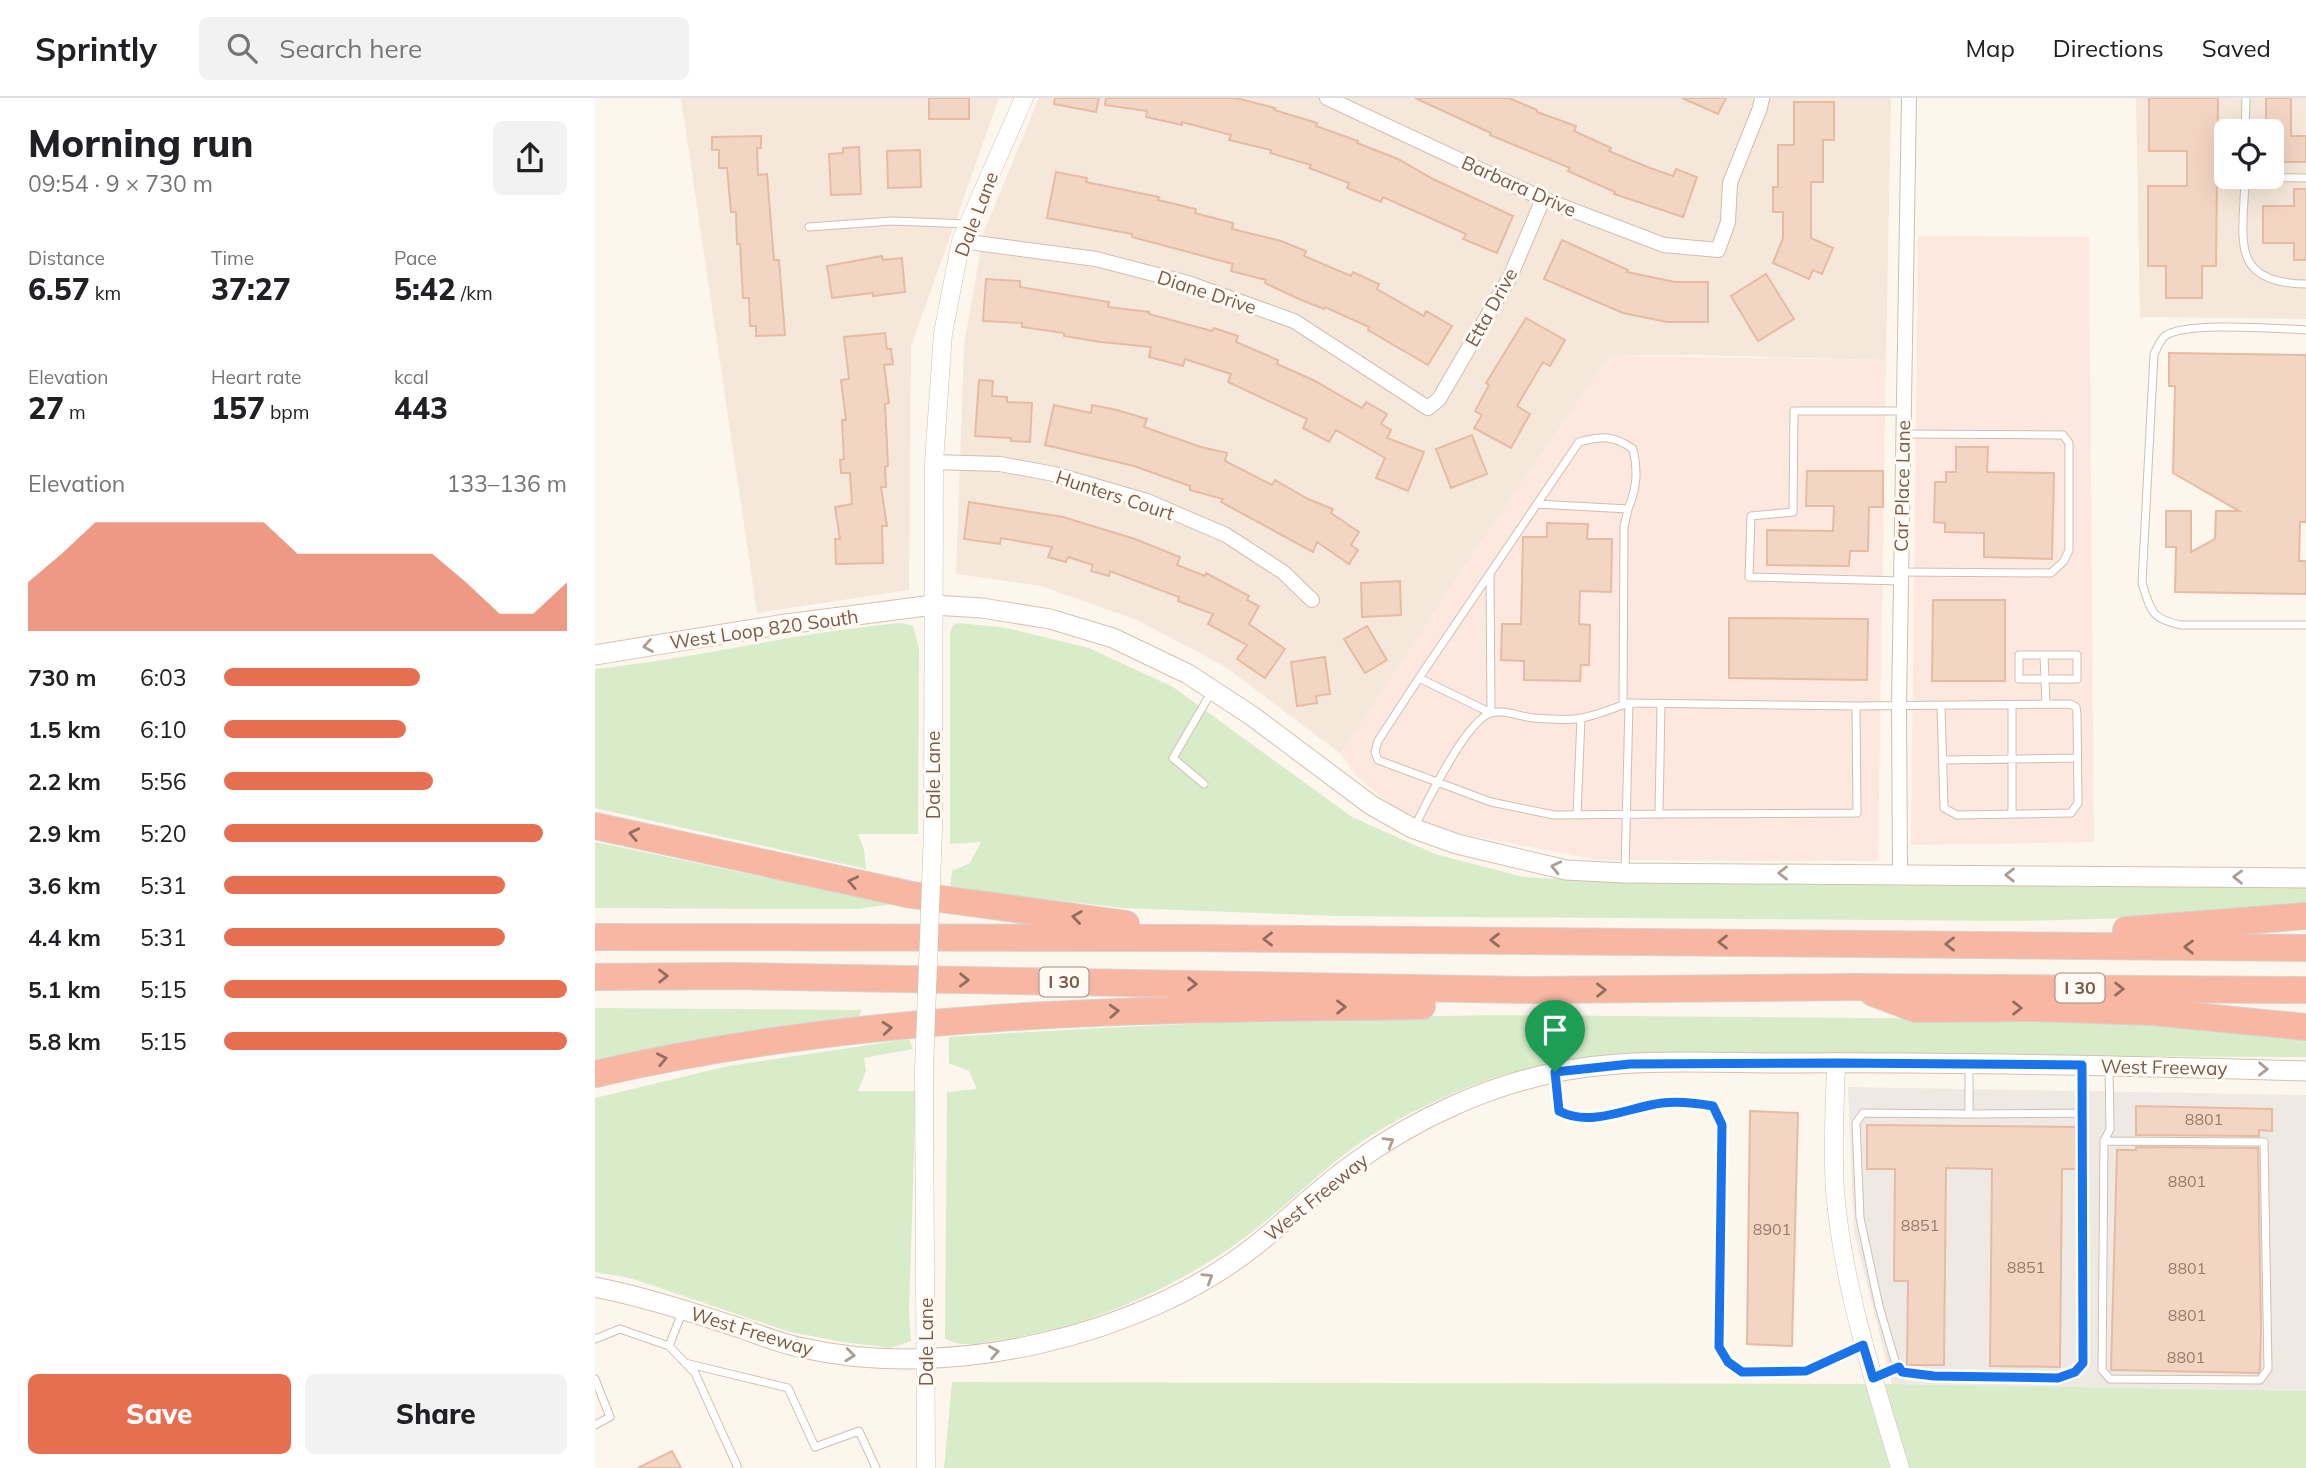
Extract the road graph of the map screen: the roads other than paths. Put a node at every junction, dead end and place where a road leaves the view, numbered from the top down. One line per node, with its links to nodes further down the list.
1 (1024, 98): 11 (street, Dale Lane)
2 (1327, 98): 10 (street, Barbara Drive)
3 (1762, 98): 10 (street, Barbara Drive)
4 (1909, 98): 17 (street, Car Place Lane)
5 (2246, 98): 6 (lane)
6 (2245, 119)
7 (2284, 178): 8 (lane)
8 (2306, 178)
9 (2245, 189): 14 (lane)
10 (1543, 199): 16 (street, Etta Drive)
11 (969, 224): 12 (lane); 13 (street, Dale Lane)
12 (809, 227)
13 (961, 241): 16 (street, Diane Drive); 19 (street, Dale Lane)
14 (2306, 284)
15 (2306, 330): 26 (lane)
16 (1428, 408)
17 (1904, 411): 18 (street, Car Place Lane); 23 (lane)
18 (1903, 433): 23 (street, Car Place Lane); 23 (lane)
19 (934, 462): 24 (street, Hunters Court); 25 (street, Dale Lane)
20 (1537, 504): 21 (lane); 21 (lane); 22 (lane)
21 (1628, 509): 32 (lane)
22 (1490, 574): 29 (lane); 39 (lane)
23 (1901, 576): 35 (street, Car Place Lane)
24 (1312, 600)
25 (933, 605): 27 (main road, West Loop 820 South, one-way to 27); 31 (main road); 82 (street, Dale Lane, bridge)
26 (2306, 625)
27 (595, 655)
28 (2044, 655): 30 (lane); 30 (lane); 30 (lane)
29 (1419, 678): 39 (lane); 44 (lane)
30 (2045, 679): 34 (lane)
31 (1213, 690): 45 (lane); 51 (main road)
32 (1626, 704): 33 (lane); 40 (lane); 46 (lane)
33 (1661, 704): 37 (lane); 48 (lane)
34 (2046, 704): 36 (lane); 41 (lane)
35 (1899, 705): 37 (lane); 38 (lane); 53 (street, Car Place Lane)
36 (2012, 705): 38 (lane); 42 (lane)
37 (1856, 706): 48 (lane)
38 (1941, 706): 43 (lane)
39 (1491, 713): 40 (lane); 44 (lane)
40 (1581, 718): 47 (lane)
41 (2077, 758): 42 (lane); 49 (lane)
42 (2013, 759): 43 (lane); 49 (lane)
43 (1943, 760): 49 (lane)
44 (1438, 782): 47 (lane); 51 (lane)
45 (1204, 784)
46 (1625, 813): 47 (lane); 48 (lane); 52 (lane)
47 (1577, 814)
48 (1659, 814)
49 (2013, 814)
50 (595, 826): 59 (highway, one-way to 50)
51 (1413, 829): 52 (main road, one-way to 51)
52 (1625, 873): 53 (main road, one-way to 52)
53 (1900, 874): 54 (main road, one-way to 53)
54 (2306, 878)
55 (2306, 916): 60 (highway)
56 (595, 919): 58 (highway)
57 (595, 937): 58 (highway, I 30)
58 (975, 937): 59 (highway, I 30)
59 (1193, 938): 60 (highway, I 30, one-way to 59)
60 (2043, 945): 61 (highway, I 30, one-way to 60)
61 (2306, 948)
62 (595, 977): 64 (highway, I 30, one-way to 64)
63 (1854, 987): 64 (highway, I 30, one-way to 63); 65 (highway, I 30, one-way to 65); 66 (highway, one-way to 66)
64 (1533, 990): 73 (highway, one-way to 64)
65 (2306, 990)
66 (2306, 1027)
67 (1836, 1063): 68 (main road, West Freeway); 72 (main road, West Freeway); 80 (street)
68 (1969, 1064): 69 (main road, West Freeway); 75 (lane)
69 (2082, 1065): 70 (main road, West Freeway); 74 (lane)
70 (2109, 1065): 71 (main road, West Freeway, one-way to 71); 76 (lane)
71 (2306, 1070)
72 (1555, 1072): 80 (lane); 82 (main road, West Freeway, one-way to 72)
73 (595, 1074)
74 (2083, 1113): 75 (lane); 84 (lane)
75 (1969, 1114): 84 (lane)
76 (2104, 1140): 76 (lane)
77 (595, 1287): 78 (main road, West Freeway)
78 (683, 1310): 81 (lane); 82 (main road, West Freeway, one-way to 82)
79 (595, 1339): 81 (lane)
80 (1863, 1345): 85 (street)
81 (669, 1346): 83 (lane)
82 (926, 1358): 90 (street, Dale Lane)
83 (685, 1363): 88 (lane); 89 (lane)
84 (1899, 1367): 85 (lane)
85 (1873, 1378): 91 (street)
86 (595, 1379): 87 (lane)
87 (595, 1425)
88 (738, 1468)
89 (876, 1468)
90 (926, 1468)
91 (1900, 1468)

